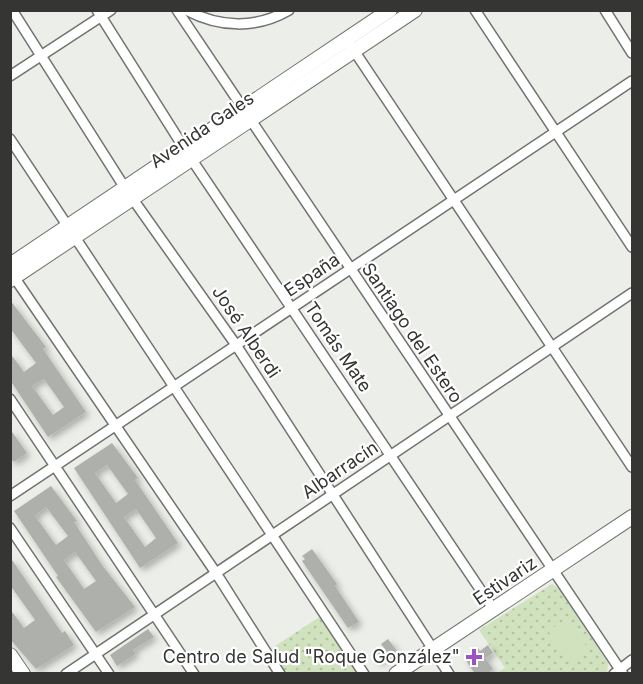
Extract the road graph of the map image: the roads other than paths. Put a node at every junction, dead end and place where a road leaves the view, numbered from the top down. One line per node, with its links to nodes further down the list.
1 (12, 10): 13 (street, José Alberdi)
2 (111, 10): 10 (street)
3 (177, 10): 16 (street, Santiago del Estero)
4 (186, 10): 5 (street)
5 (289, 10)
6 (390, 10): 11 (street, Avenida Gales)
7 (415, 10): 11 (street, Avenida Gales)
8 (475, 10): 17 (street)
9 (605, 10): 12 (street)
10 (99, 14): 13 (street); 19 (street, Tomás Mate)
11 (350, 45): 16 (street, Avenida Gales); 21 (street)
12 (633, 53)
13 (42, 55): 14 (street); 20 (street, José Alberdi)
14 (10, 76)
15 (633, 81): 17 (street, España)
16 (246, 115): 19 (street, Avenida Gales); 24 (street, Santiago del Estero)
17 (555, 132): 21 (street, España); 23 (street)
18 (10, 139): 22 (street)
19 (188, 154): 20 (street, Avenida Gales); 27 (street, Tomás Mate)
20 (129, 193): 22 (street, Avenida Gales); 28 (street, José Alberdi)
21 (453, 200): 24 (street, España); 29 (street)
22 (71, 233): 25 (street, Avenida Gales); 30 (street)
23 (633, 247)
24 (350, 270): 27 (street, España); 32 (street, Santiago del Estero)
25 (11, 274): 33 (street)
26 (633, 293): 29 (street, Albarracín)
27 (292, 308): 28 (street, España); 34 (street, Tomás Mate)
28 (236, 345): 30 (street, España); 37 (street, José Alberdi)
29 (552, 347): 32 (street, Albarracín); 36 (street)
30 (176, 386): 33 (street, España); 41 (street)
31 (10, 399): 35 (street)
32 (448, 417): 34 (street, Albarracín); 42 (street, Santiago del Estero)
33 (117, 426): 35 (street, España); 43 (street)
34 (391, 455): 37 (street, Albarracín); 44 (street, Tomás Mate)
35 (56, 466): 38 (street, España); 45 (street)
36 (633, 467)
37 (334, 493): 41 (street, Albarracín); 46 (street, José Alberdi)
38 (10, 496)
39 (633, 517): 42 (street, Estivariz)
40 (10, 528): 47 (street)
41 (274, 534): 43 (street, Albarracín); 56 (street)
42 (552, 571): 44 (street, Estivariz); 50 (street, Santiago del Estero)
43 (216, 573): 45 (street, Albarracín); 55 (street)
44 (494, 610): 46 (street, Estivariz)
45 (155, 614): 47 (street, Albarracín); 54 (street)
46 (432, 650): 57 (street, Estivariz); 58 (street, José Alberdi)
47 (96, 653): 52 (street, Albarracín); 53 (street)
48 (10, 655): 51 (street)
49 (633, 660): 50 (street)
50 (619, 672)
51 (23, 674)
52 (66, 674)
53 (109, 674)
54 (195, 674)
55 (279, 674)
56 (364, 674)
57 (396, 674)
58 (449, 674)

